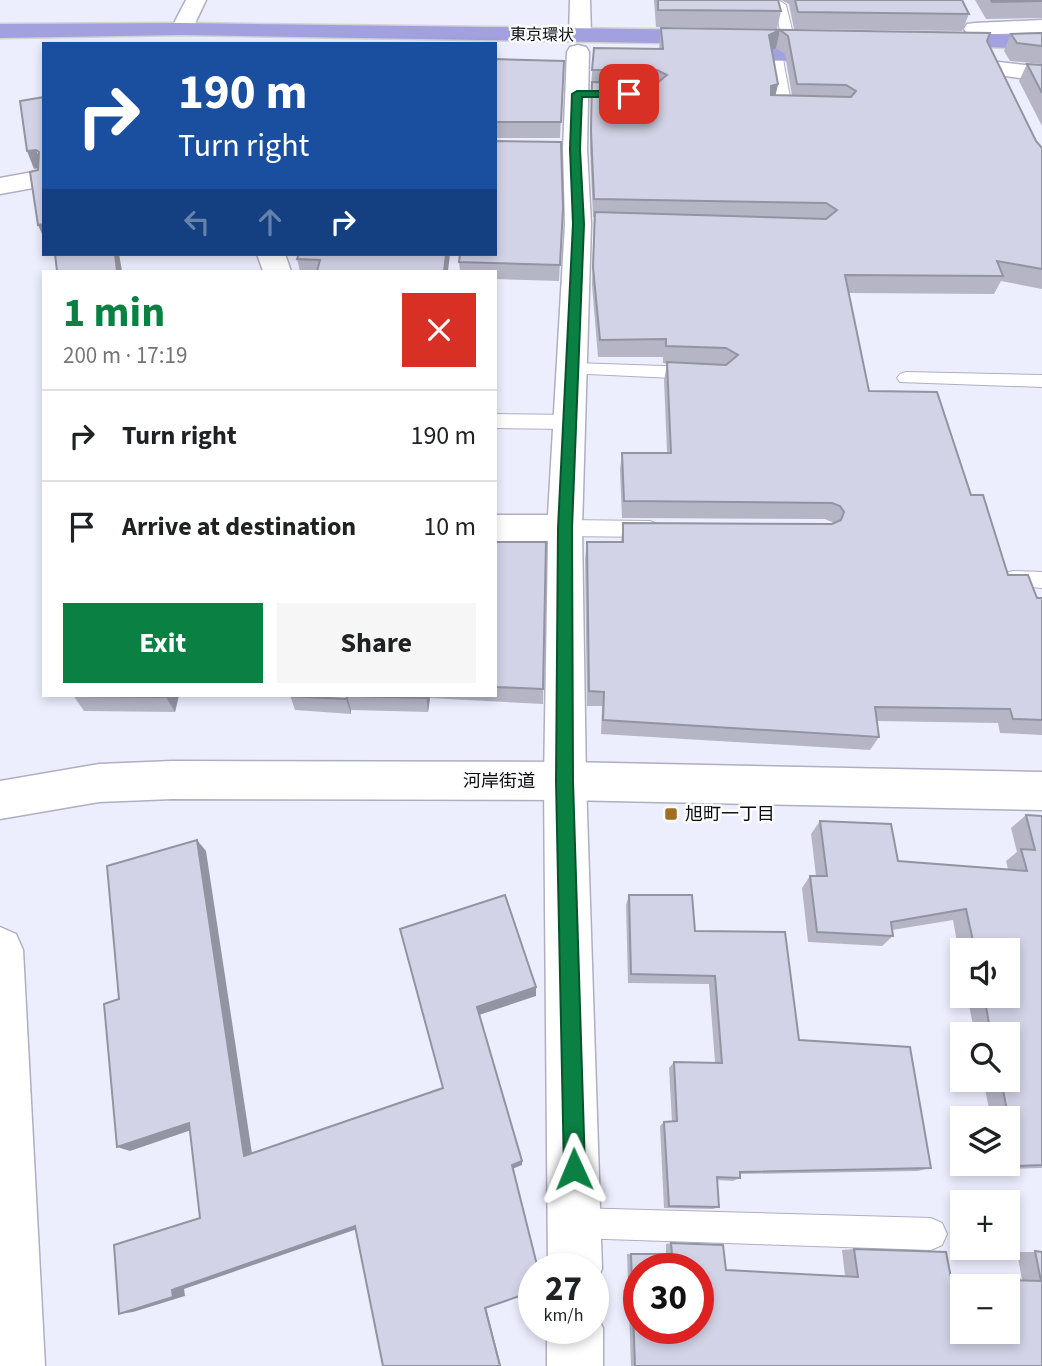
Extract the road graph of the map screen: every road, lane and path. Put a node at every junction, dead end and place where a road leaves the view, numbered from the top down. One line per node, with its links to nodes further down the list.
1 (196, 0): 5 (street)
2 (580, 0): 9 (street)
3 (780, 5): 10 (lane)
4 (1042, 26): 7 (street)
5 (182, 29): 6 (highway, 東京環状); 9 (highway, 東京環状)
6 (0, 31)
7 (984, 41): 8 (highway); 12 (highway); 16 (highway); 17 (street); 18 (street)
8 (1042, 42)
9 (579, 43): 10 (highway, 東京環状); 15 (highway, 東京環状); 22 (street)
10 (781, 46): 11 (highway, 東京環状); 19 (lane)
11 (850, 47)
12 (919, 48)
13 (42, 50): 14 (highway)
14 (0, 51)
15 (497, 51)
16 (1042, 58)
17 (1042, 74)
18 (1013, 97)
19 (786, 108)
20 (42, 178): 21 (street)
21 (0, 186)
22 (573, 369): 23 (lane); 27 (street)
23 (708, 373)
24 (906, 378): 25 (lane)
25 (1042, 381)
26 (497, 421): 27 (lane)
27 (571, 422): 29 (street)
28 (497, 528): 29 (street)
29 (565, 528): 30 (lane); 33 (street)
30 (675, 529)
31 (1013, 579): 32 (lane)
32 (1042, 580)
33 (565, 781): 34 (street, 河岸街道); 35 (street, 河岸街道); 37 (street)
34 (1042, 791)
35 (0, 800)
36 (0, 950): 41 (street)
37 (575, 1223): 38 (lane); 39 (street)
38 (931, 1234)
39 (575, 1253)
40 (575, 1344): 42 (street)
41 (16, 1366)
42 (575, 1366)

